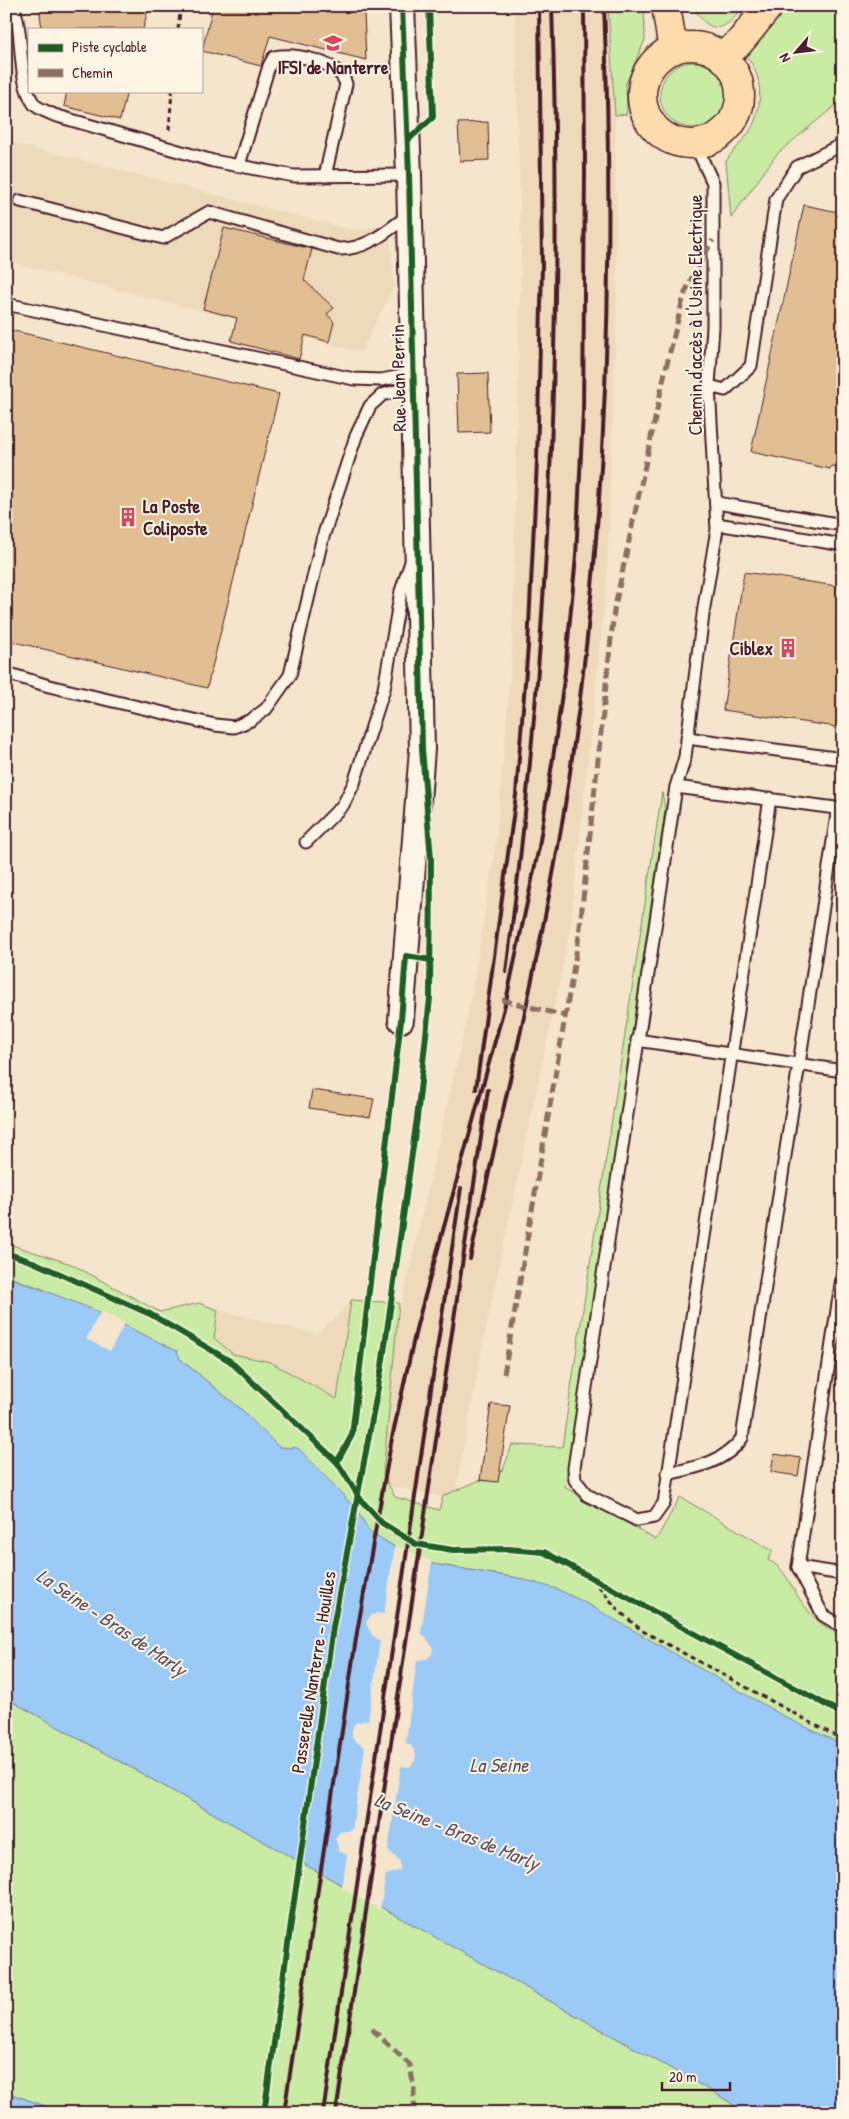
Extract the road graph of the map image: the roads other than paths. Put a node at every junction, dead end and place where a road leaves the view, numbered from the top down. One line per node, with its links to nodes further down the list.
1 (13, 6): 9 (lane)
2 (402, 6): 10 (street, Rue Jean Perrin)
3 (666, 6): 5 (main road)
4 (769, 6): 6 (main road)
5 (673, 50): 6 (main road); 7 (main road)
6 (722, 57): 7 (main road)
7 (695, 144): 16 (lane, Chemin d'accès à l'Usine Electrique)
8 (843, 144): 16 (lane)
9 (238, 165): 11 (lane); 11 (lane)
10 (409, 175): 11 (lane); 13 (street, Rue Jean Perrin)
11 (325, 176)
12 (20, 201): 13 (lane)
13 (410, 214): 15 (street, Rue Jean Perrin)
14 (6, 304): 15 (lane)
15 (413, 380): 20 (street, Rue Jean Perrin); 22 (lane)
16 (709, 386): 17 (lane, Chemin d'accès à l'Usine Electrique)
17 (716, 503): 18 (lane, Chemin d'accès à l'Usine Electrique); 19 (lane)
18 (717, 524): 21 (lane); 23 (lane, Chemin d'accès à l'Usine Electrique)
19 (843, 526)
20 (417, 544): 28 (lane); 29 (street, Rue Jean Perrin)
21 (843, 544)
22 (6, 673)
23 (687, 738): 24 (lane); 25 (lane, Chemin d'accès à l'Usine Electrique)
24 (843, 759)
25 (676, 787): 26 (lane); 30 (lane, Chemin d'accès à l'Usine Electrique)
26 (770, 798): 27 (lane); 31 (lane, Chemin d'accès à l'Usine Electrique)
27 (840, 809): 32 (lane)
28 (306, 842)
29 (401, 1020)
30 (637, 1040): 31 (lane); 35 (lane, Chemin d'accès à l'Usine Electrique)
31 (731, 1054): 32 (lane); 35 (lane, Chemin d'accès à l'Usine Electrique)
32 (799, 1065): 33 (lane); 35 (lane)
33 (843, 1071)
34 (843, 1271): 36 (lane)
35 (668, 1474)
36 (798, 1567): 37 (lane); 38 (lane)
37 (843, 1574)
38 (843, 1627)

